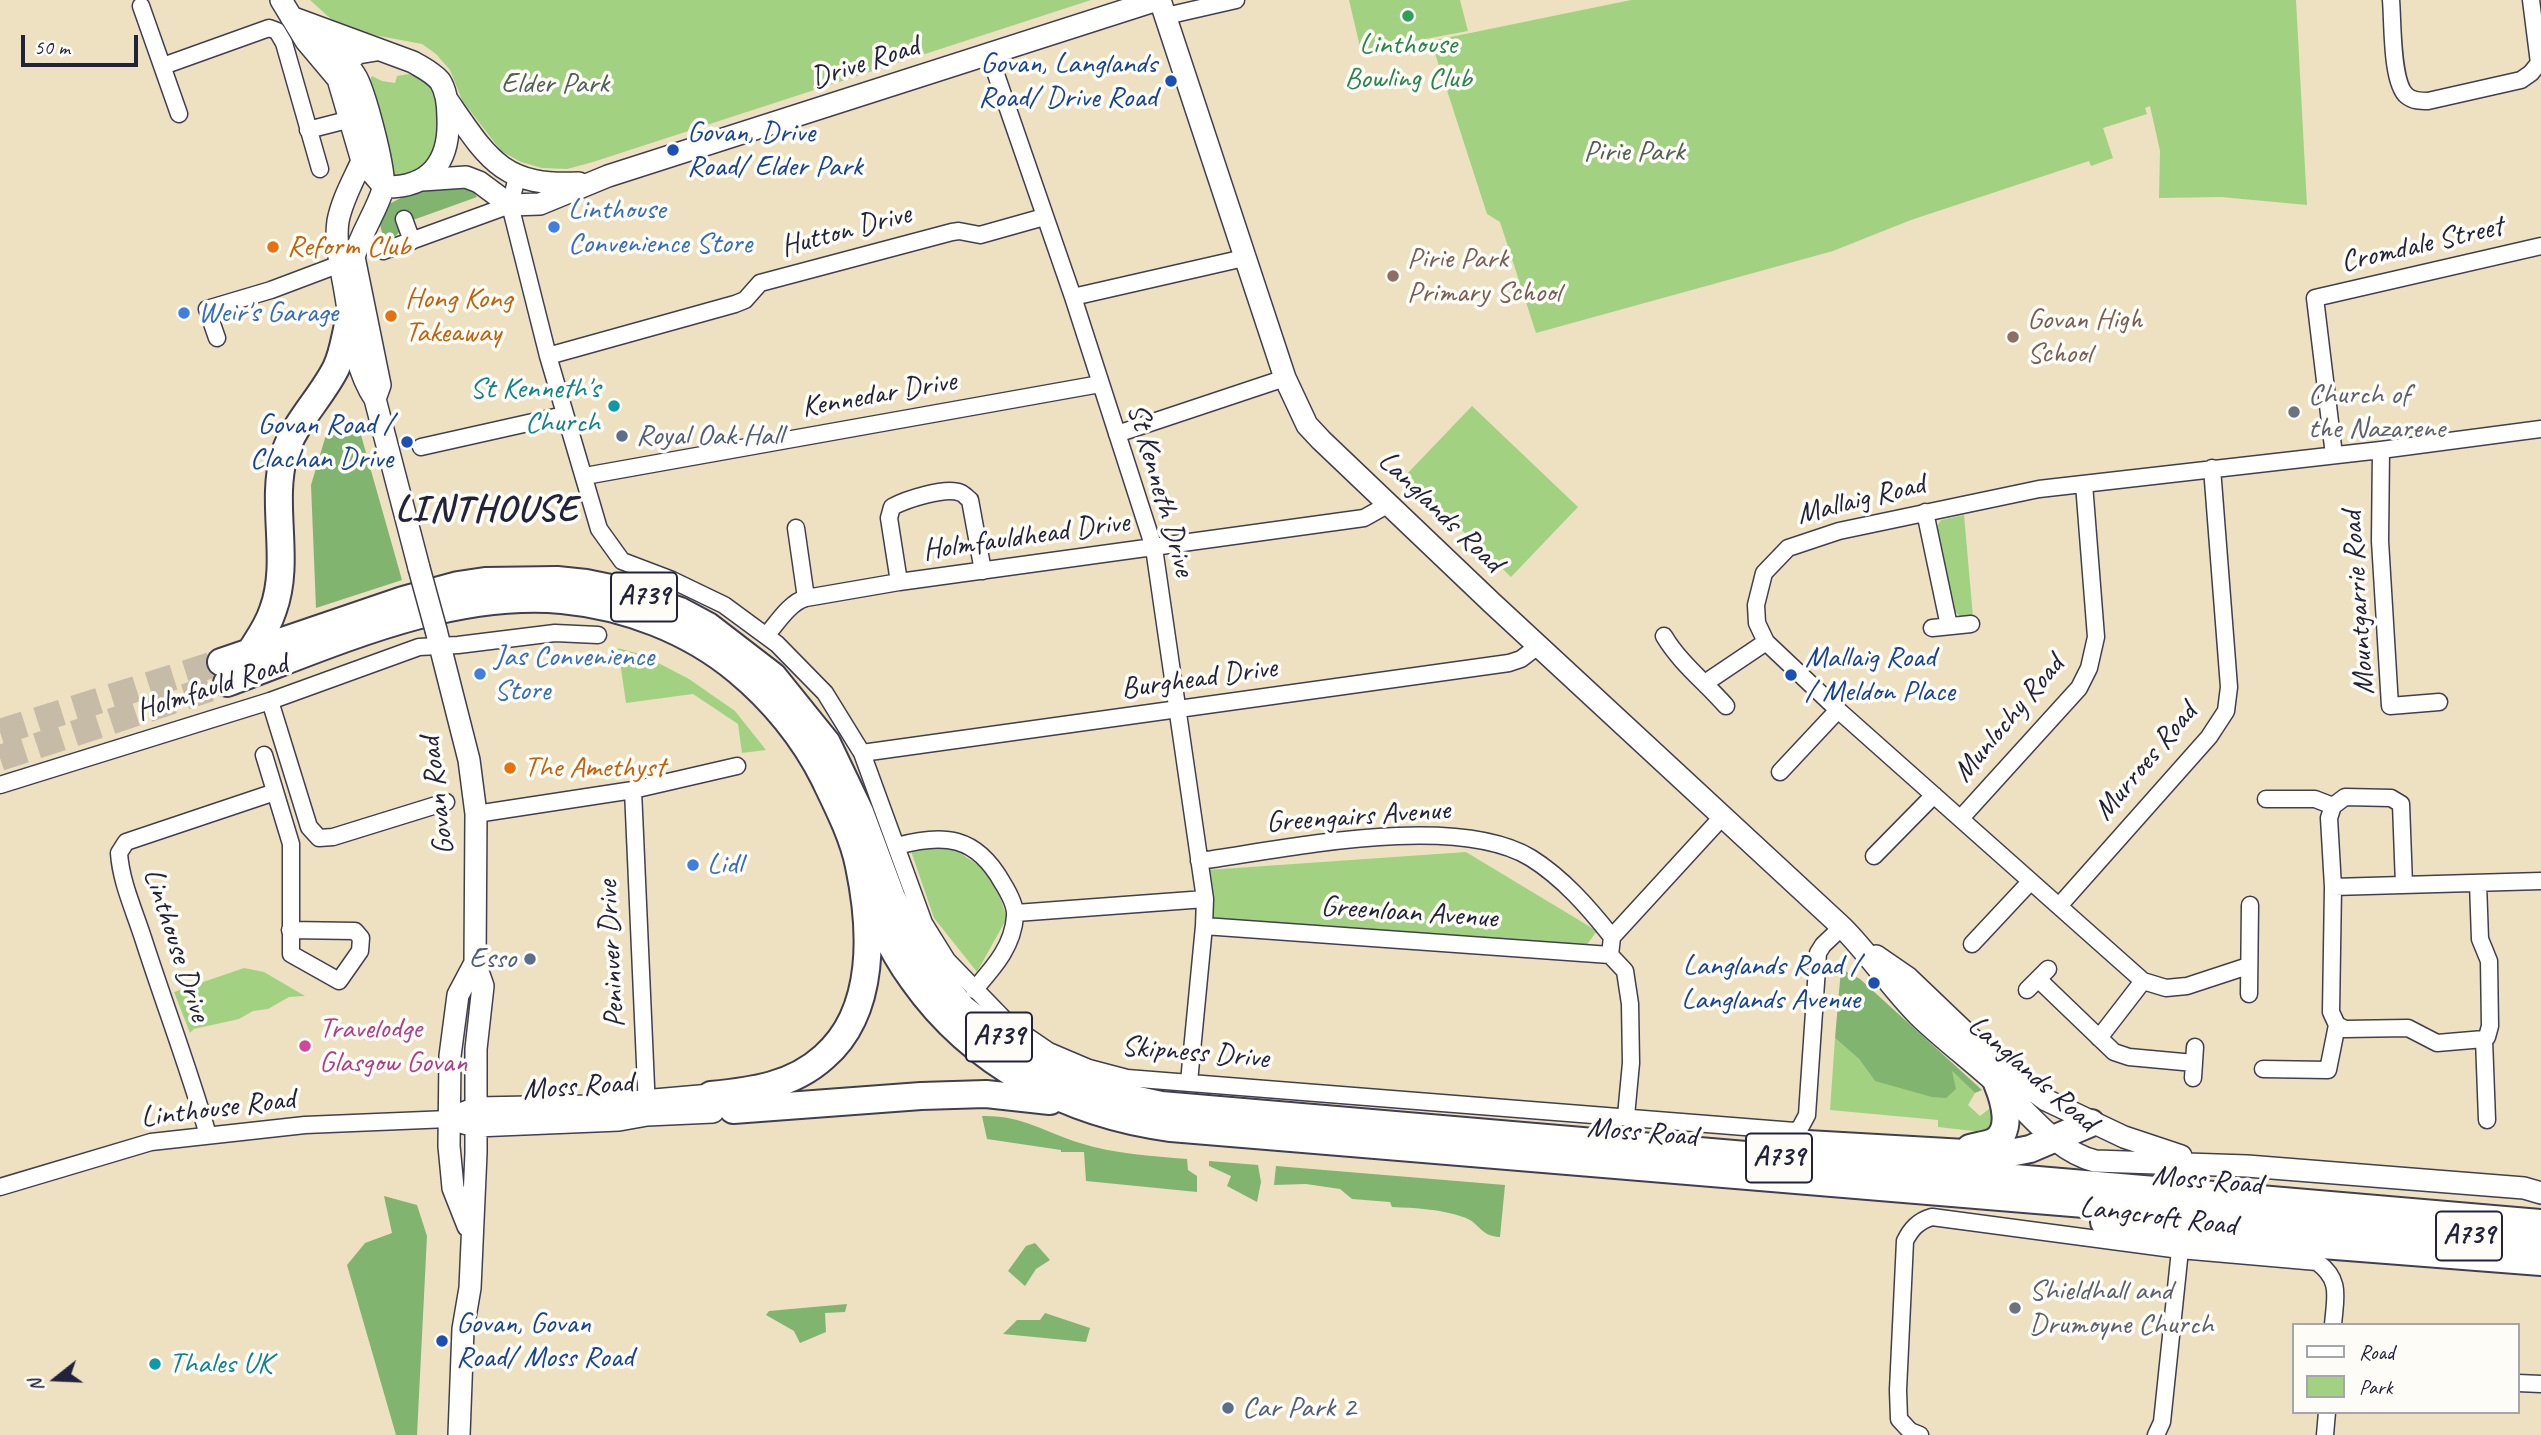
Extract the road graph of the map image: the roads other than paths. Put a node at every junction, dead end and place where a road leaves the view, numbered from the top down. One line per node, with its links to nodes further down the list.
1 (1236, 0): 4 (street)
2 (2391, 0): 3 (street)
3 (2531, 0)
4 (1161, 5): 8 (street, Drive Road); 27 (street, Langlands Road)
5 (141, 6): 9 (street)
6 (283, 16): 7 (street); 9 (street); 10 (street); 14 (street)
7 (376, 50): 10 (street); 11 (street, Drive Road)
8 (989, 54): 19 (street, Drive Road); 22 (street, St Kenneth Drive)
9 (163, 66): 12 (street)
10 (342, 70): 13 (street); 20 (street)
11 (448, 102): 17 (street, Drive Road); 18 (street)
12 (179, 114)
13 (351, 119): 14 (street); 15 (street)
14 (309, 130): 16 (street)
15 (362, 161): 20 (street); 28 (street, Govan Road)
16 (320, 169)
17 (517, 177): 19 (street, Drive Road); 21 (street)
18 (422, 180): 20 (street); 21 (street)
19 (592, 182): 21 (street, Drive Road)
20 (384, 187): 28 (street, Govan Road)
21 (510, 205): 24 (street, Drive Road); 32 (street, Skipness Drive)
22 (1044, 217): 29 (street, St Kenneth Drive); 32 (street, Hutton Drive)
23 (404, 219): 24 (street)
24 (412, 241): 26 (street, Drive Road)
25 (2541, 246): 41 (street, Cromdale Street)
26 (383, 251)
27 (1244, 258): 29 (street); 33 (street, Langlands Road)
28 (347, 262): 30 (street, Govan Road); 31 (street); 35 (street, Govan Road)
29 (1073, 297): 34 (street, St Kenneth Drive)
30 (349, 321): 35 (street, Govan Road); 61 (main road)
31 (217, 338)
32 (548, 356): 36 (street, Skipness Drive)
33 (1285, 378): 38 (street); 45 (street, Langlands Road)
34 (1100, 384): 38 (street, St Kenneth Drive); 43 (street, Kennedar Drive)
35 (375, 399): 58 (street, Govan Road, bridge)
36 (564, 415): 39 (street); 43 (street, Skipness Drive)
37 (2541, 429): 40 (street, Mallaig Road)
38 (1117, 434): 48 (street, St Kenneth Drive)
39 (421, 447)
40 (2381, 450): 41 (street, Mallaig Road); 64 (street, Mountgarrie Road)
41 (2334, 455): 42 (street, Mallaig Road)
42 (2212, 468): 44 (street, Mallaig Road); 95 (street, Murroes Road)
43 (585, 476): 56 (street, Skipness Drive)
44 (2084, 484): 46 (street, Mallaig Road); 81 (street, Munlochy Road)
45 (1389, 503): 48 (street, Holmfauldhead Drive); 60 (street, Langlands Road)
46 (1924, 512): 53 (street); 59 (street, Mallaig Road)
47 (796, 528): 51 (street)
48 (1154, 548): 49 (street, Holmfauldhead Drive); 66 (street, St Kenneth Drive)
49 (983, 571): 50 (street, Holmfauldhead Drive); 50 (street)
50 (899, 582): 51 (street, Holmfauldhead Drive)
51 (806, 598): 56 (street)
52 (1971, 624): 53 (street)
53 (1950, 626): 54 (street)
54 (1932, 628)
55 (598, 635): 58 (street, Holmfauld Road)
56 (765, 636): 68 (street, Skipness Drive)
57 (1664, 636): 62 (street)
58 (438, 637): 63 (street, Holmfauld Road); 79 (street, Govan Road)
59 (1766, 642): 62 (street); 67 (street)
60 (1538, 646): 66 (street, Burghead Drive); 80 (street, Langlands Road)
61 (250, 652): 87 (main road, A739); 127 (main road, Moss Road / A739)
62 (1705, 682): 65 (street)
63 (270, 701): 72 (street, Holmfauld Road); 77 (street)
64 (2439, 702)
65 (1726, 706)
66 (1178, 710): 68 (street, Burghead Drive); 86 (street, St Kenneth Drive)
67 (1838, 710): 71 (street); 75 (street)
68 (862, 753): 83 (street, Skipness Drive)
69 (264, 755): 74 (street)
70 (737, 766): 73 (street)
71 (1780, 772)
72 (0, 785)
73 (633, 790): 79 (street); 119 (street, Peninver Drive)
74 (275, 792): 99 (street); 125 (street, Linthouse Drive)
75 (1934, 795): 81 (street); 82 (street)
76 (2266, 799): 78 (street)
77 (446, 802)
78 (2333, 806): 91 (street); 92 (street)
79 (476, 814): 104 (street, Govan Road)
80 (1723, 816): 98 (street, Langlands Road); 100 (street)
81 (1961, 818): 89 (street)
82 (1887, 844): 84 (street); 85 (street)
83 (897, 846): 96 (street); 108 (street, Skipness Drive)
84 (1874, 856)
85 (1898, 856)
86 (1199, 861): 93 (street, St Kenneth Drive); 100 (street, Greengairs Avenue)
87 (859, 864): 117 (main road); 118 (main road, Moss Road / A739)
88 (2541, 881): 90 (street)
89 (2030, 882): 95 (street); 101 (street)
90 (2478, 883): 91 (street); 112 (street)
91 (2404, 885): 92 (street)
92 (2333, 887): 110 (street)
93 (1205, 899): 96 (street); 97 (street, St Kenneth Drive)
94 (2249, 905): 105 (street)
95 (2059, 906): 107 (street)
96 (1016, 914): 108 (street)
97 (1204, 926): 103 (street, Greenloan Avenue); 115 (street, St Kenneth Drive)
98 (1842, 927): 102 (street, Langlands Road); 121 (street, Skipness Drive)
99 (290, 930): 99 (street)
100 (1612, 937): 103 (street)
101 (1972, 944)
102 (1862, 947): 116 (street, Langlands Road); 124 (street, Langlands Road)
103 (1610, 955): 121 (street)
104 (475, 963): 120 (street, Govan Road); 122 (street)
105 (2248, 966): 107 (street); 109 (street)
106 (2038, 979): 111 (street)
107 (2143, 981): 111 (street)
108 (974, 990): 115 (street, Skipness Drive)
109 (2249, 994)
110 (2337, 1025): 112 (street); 114 (street)
111 (2099, 1038): 113 (street)
112 (2484, 1039): 123 (street)
113 (2194, 1063)
114 (2263, 1069)
115 (1189, 1082): 121 (street, Skipness Drive)
116 (1997, 1083): 126 (street, Langlands Road); 128 (main road)
117 (712, 1103): 118 (main road); 119 (street, Moss Road)
118 (1069, 1104): 130 (main road, Moss Road / A739)
119 (647, 1108): 120 (street, Moss Road)
120 (476, 1116): 122 (street); 135 (street, Govan Road)
121 (1626, 1116)
122 (449, 1119): 125 (street, Linthouse Road); 135 (street)
123 (2487, 1120)
124 (2091, 1123): 126 (main road); 129 (street, Langlands Road)
125 (208, 1135): 131 (street, Linthouse Road)
126 (2055, 1139): 128 (main road); 129 (street, Langlands Road)
127 (1585, 1143): 128 (main road); 133 (main road, Moss Road / A739)
128 (1955, 1152)
129 (2203, 1163): 132 (street, Langlands Road)
130 (1807, 1180): 133 (main road, Moss Road / A739); 138 (main road)
131 (0, 1187)
132 (2535, 1189)
133 (2397, 1220): 134 (main road, Moss Road / A739); 136 (main road, Moss Road / A739)
134 (2541, 1223)
135 (471, 1231): 143 (street, Govan Road)
136 (2541, 1242)
137 (2180, 1250): 139 (street, Langcroft Road); 144 (street, Langcroft Road); 145 (street)
138 (2541, 1262)
139 (2333, 1323)
140 (2520, 1383): 141 (street)
141 (2541, 1384)
142 (2327, 1414): 146 (street)
143 (459, 1435)
144 (1920, 1435)
145 (2156, 1435)
146 (2325, 1435)

